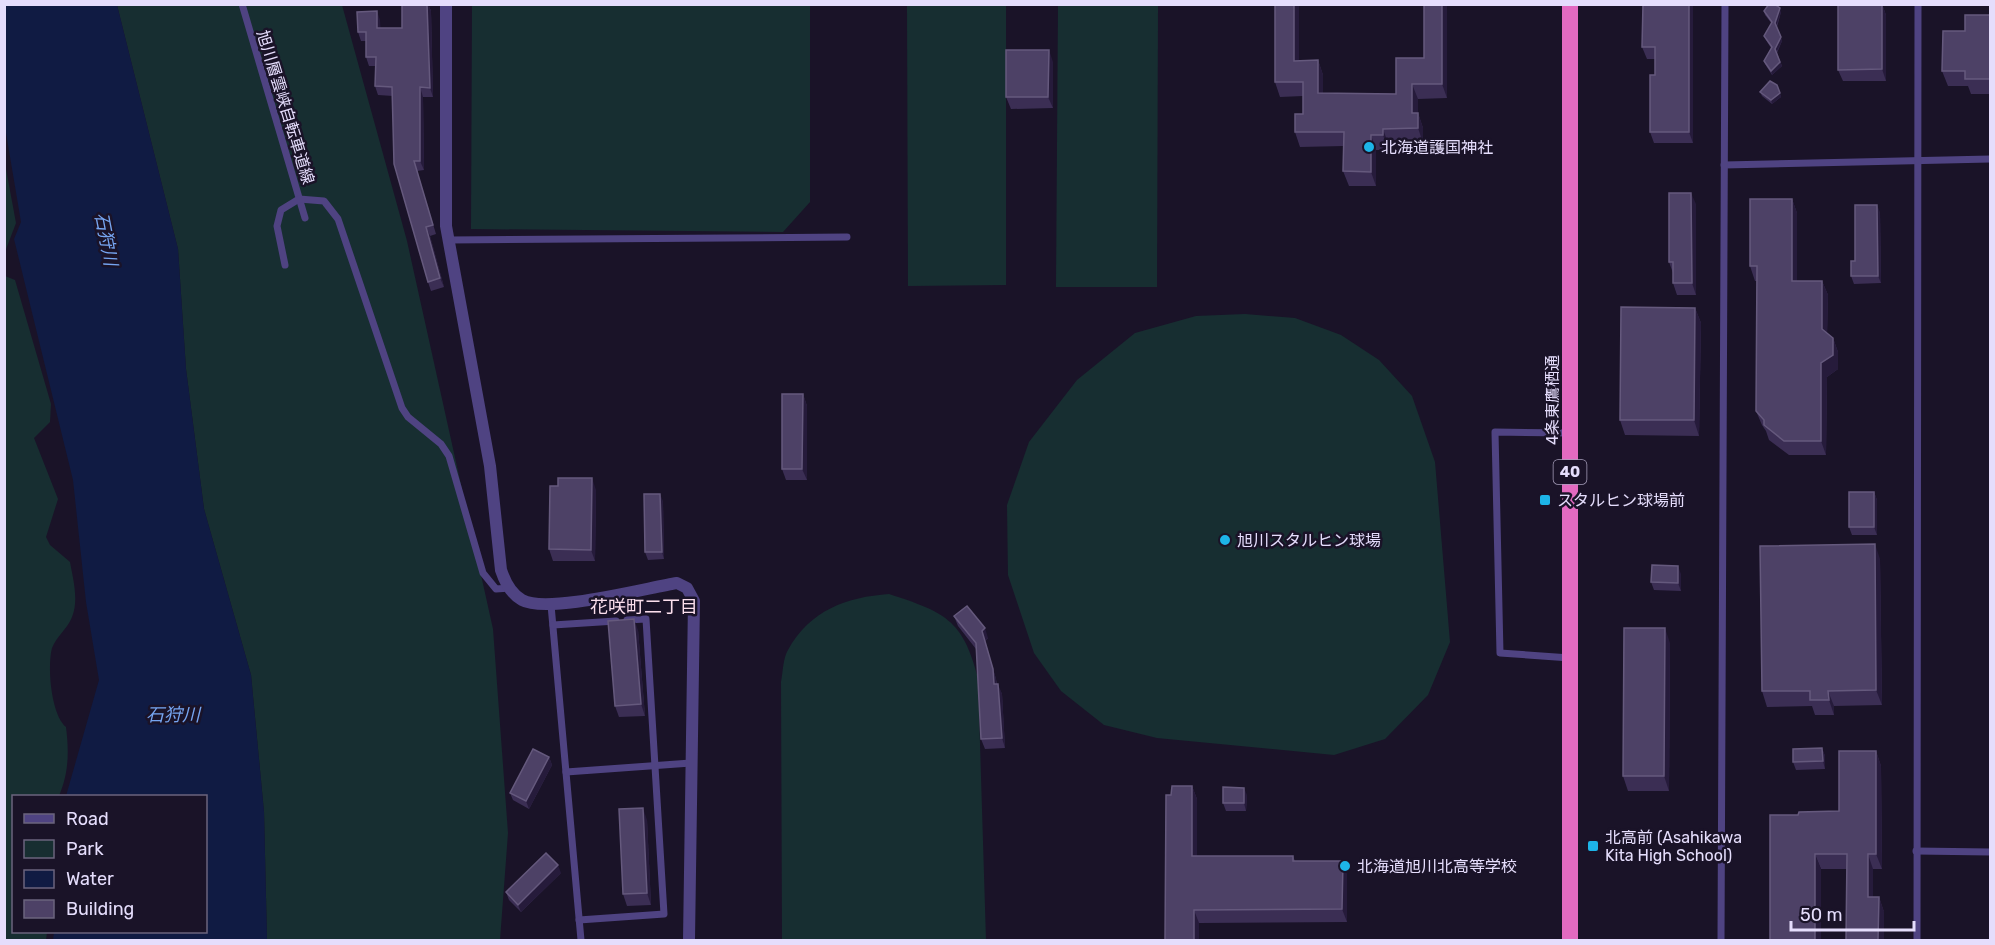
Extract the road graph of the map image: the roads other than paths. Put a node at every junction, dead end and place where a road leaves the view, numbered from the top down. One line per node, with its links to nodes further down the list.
1 (242, 4): 9 (lane, 旭川層雲峡自転車道線)
2 (446, 4): 12 (street)
3 (1570, 4): 14 (highway, 4条東鷹栖通 / 40)
4 (1725, 4): 8 (lane)
5 (1918, 4): 6 (lane)
6 (1918, 159): 7 (lane); 8 (lane); 22 (lane)
7 (1990, 159)
8 (1724, 165): 28 (lane)
9 (300, 199): 10 (lane, 旭川層雲峡自転車道線); 13 (lane); 15 (lane)
10 (305, 218)
11 (847, 237): 12 (lane)
12 (449, 240): 15 (street)
13 (285, 265)
14 (1570, 433): 18 (highway, 4条東鷹栖通 / 40); 18 (lane)
15 (510, 588): 16 (street)
16 (551, 605): 17 (lane); 19 (street)
17 (553, 625): 20 (lane); 21 (lane)
18 (1570, 657): 27 (highway, 4条東鷹栖通 / 40)
19 (691, 762): 20 (lane); 26 (street)
20 (654, 764): 21 (lane); 24 (lane)
21 (566, 772): 24 (lane)
22 (1916, 851): 23 (lane); 29 (lane)
23 (1990, 852)
24 (579, 920): 25 (lane)
25 (581, 940)
26 (689, 940)
27 (1570, 940)
28 (1721, 940)
29 (1917, 940)

